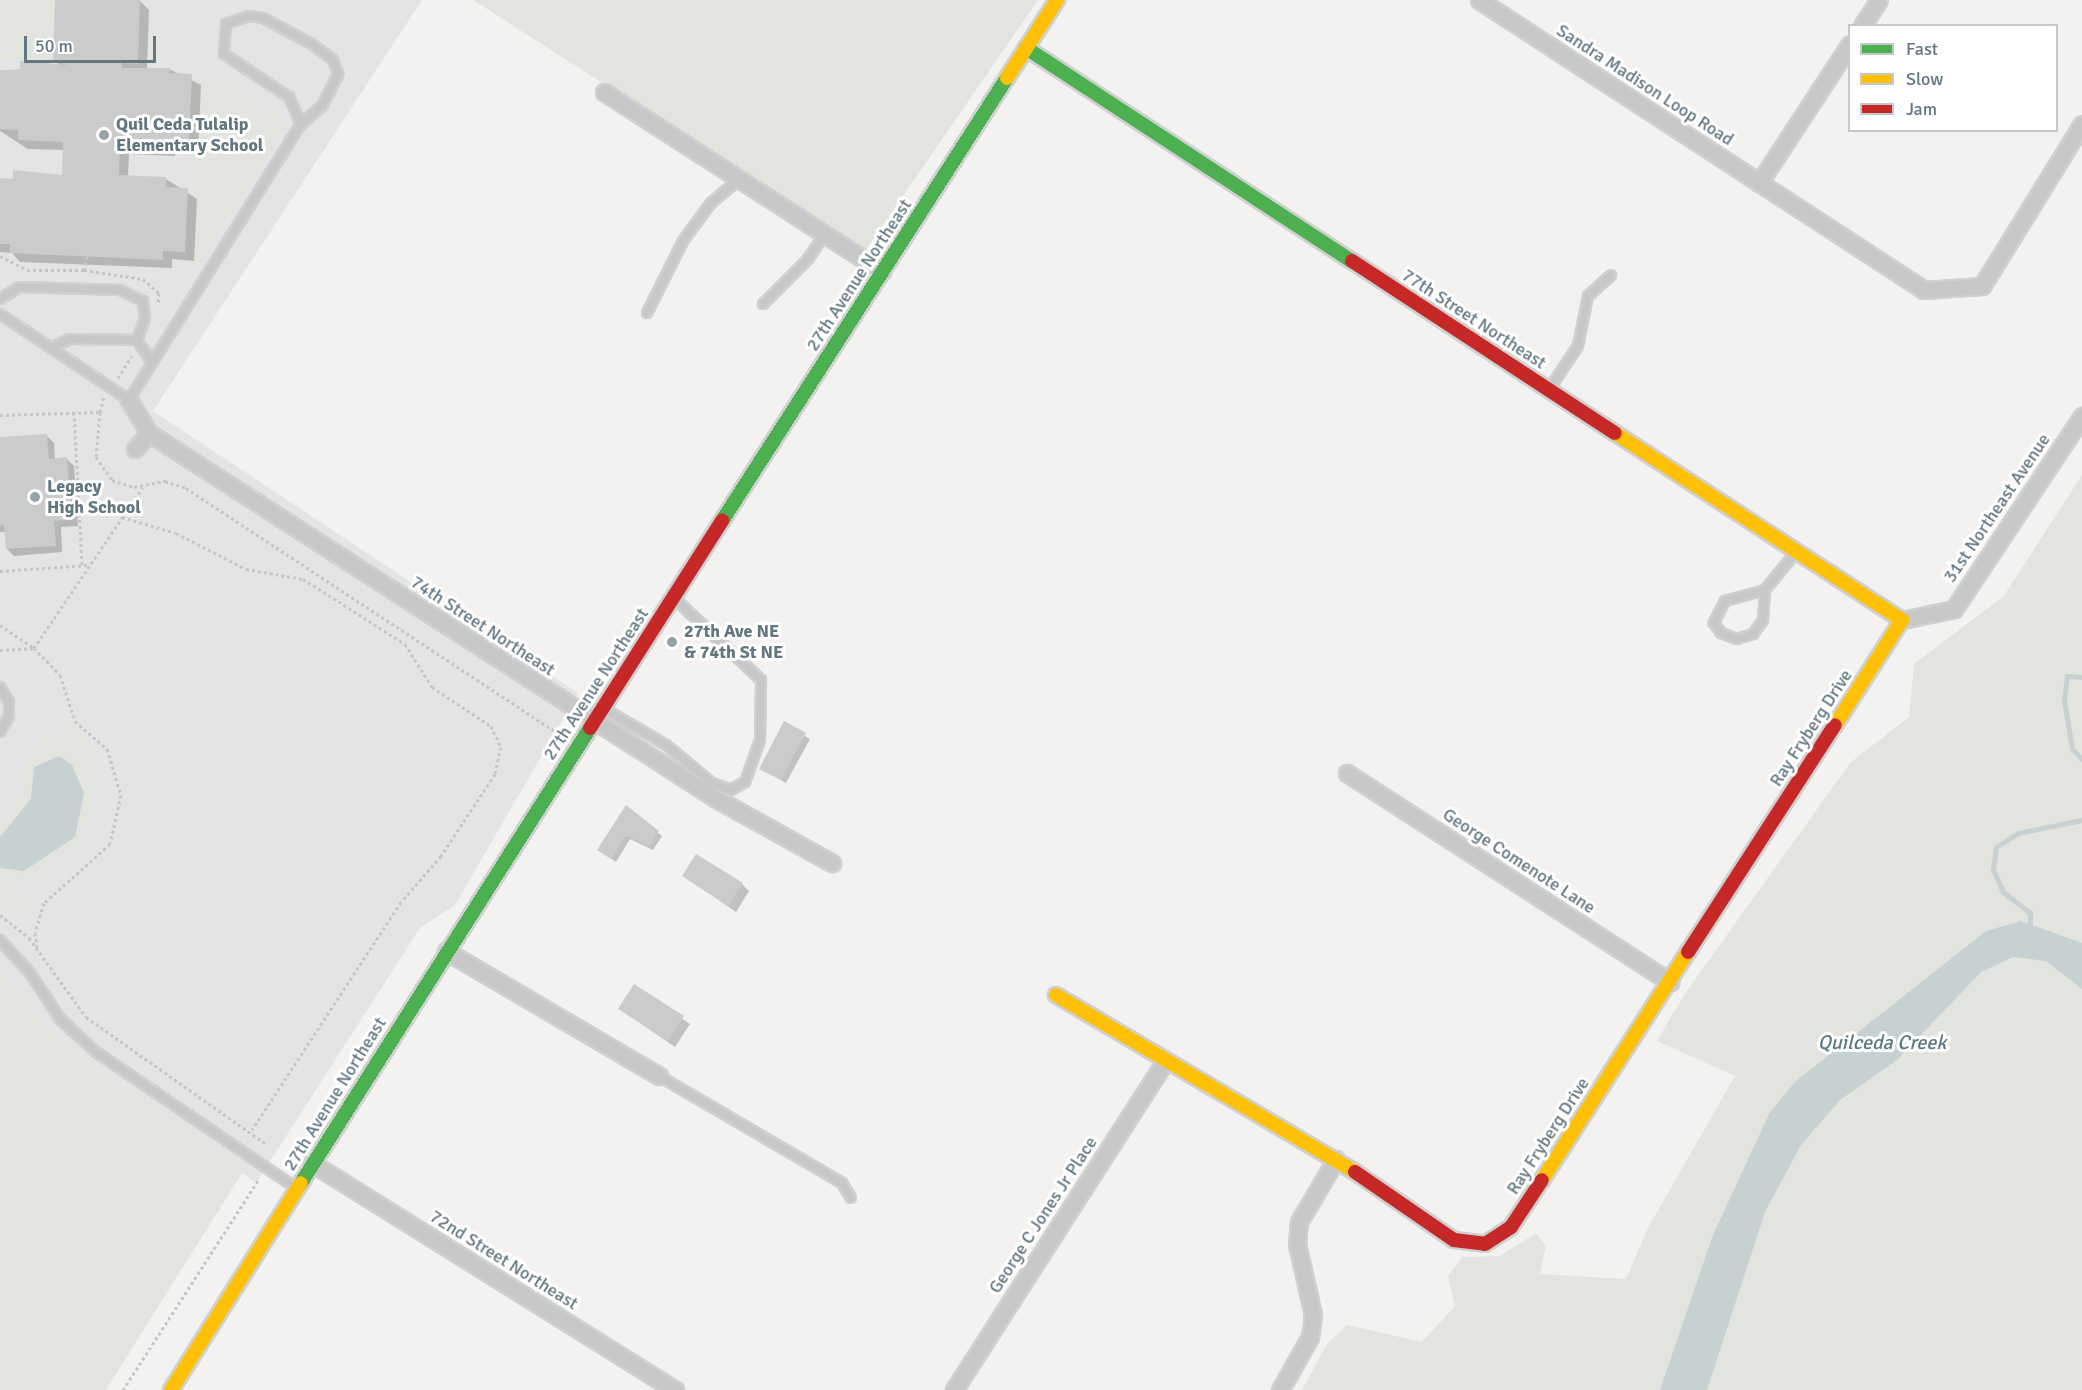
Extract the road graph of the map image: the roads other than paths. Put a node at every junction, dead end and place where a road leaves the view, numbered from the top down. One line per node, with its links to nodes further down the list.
1 (1057, 0): 6 (street, 27th Avenue Northeast)
2 (1479, 0): 11 (street, Sandra Madison Loop Road)
3 (1879, 0): 4 (street)
4 (1863, 24)
5 (1848, 47): 11 (street)
6 (1026, 48): 13 (street, 27th Avenue Northeast); 22 (street, 77th Street Northeast)
7 (604, 92): 10 (street)
8 (301, 124): 8 (lane); 21 (lane)
9 (2082, 124): 11 (street, Sandra Madison Loop Road)
10 (740, 179): 12 (street); 17 (lane)
11 (1759, 183)
12 (825, 234): 13 (street); 16 (lane)
13 (882, 271): 29 (street, 27th Avenue Northeast)
14 (1611, 275): 22 (lane)
15 (0, 299): 19 (lane)
16 (763, 304)
17 (647, 313)
18 (0, 314): 20 (lane)
19 (137, 340): 20 (lane); 21 (lane)
20 (51, 348): 23 (lane)
21 (151, 361): 23 (lane)
22 (1549, 389): 27 (street, 77th Street Northeast)
23 (129, 400): 25 (street, 74th Street Northeast)
24 (2082, 416): 30 (street, 31st Northeast Avenue)
25 (148, 433): 26 (street); 32 (street, 74th Street Northeast)
26 (135, 448)
27 (1797, 551): 28 (lane); 30 (street, 77th Street Northeast)
28 (1765, 590): 28 (lane)
29 (673, 597): 32 (street, 27th Avenue Northeast); 32 (lane)
30 (1902, 620): 38 (street, Ray Fryberg Drive)
31 (0, 687): 33 (lane)
32 (599, 713): 35 (street, 74th Street Northeast); 37 (street, 27th Avenue Northeast)
33 (0, 732)
34 (1347, 773): 38 (street, George Comenote Lane)
35 (832, 863)
36 (0, 940): 44 (lane)
37 (446, 951): 41 (street); 43 (street, 27th Avenue Northeast)
38 (1670, 981): 42 (street, Ray Fryberg Drive)
39 (1056, 995): 40 (street, Ray Fryberg Drive)
40 (1165, 1061): 42 (street, Ray Fryberg Drive); 48 (street, George C Jones Jr Place)
41 (659, 1077): 45 (lane)
42 (1336, 1159): 49 (street)
43 (312, 1162): 44 (street, 27th Avenue Northeast); 47 (street, 72nd Street Northeast)
44 (296, 1188): 46 (street, 27th Avenue Northeast)
45 (851, 1198)
46 (171, 1390)
47 (675, 1390)
48 (954, 1390)
49 (1280, 1390)

